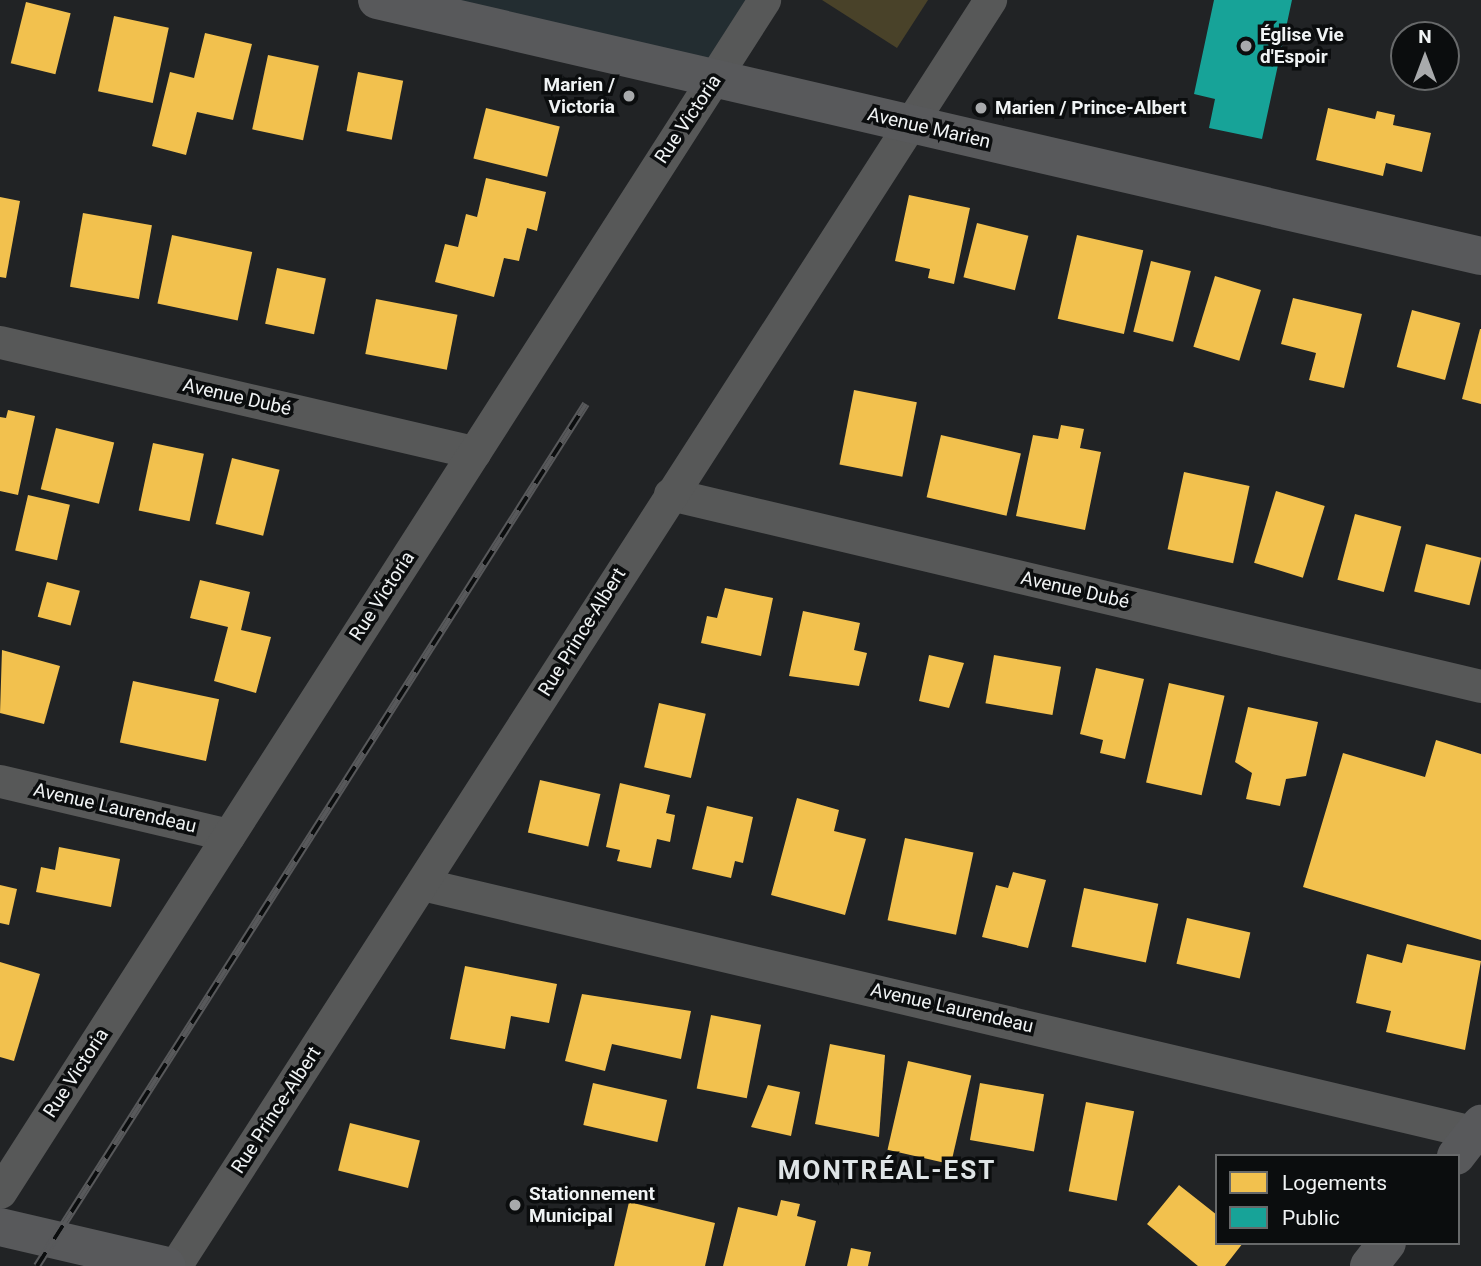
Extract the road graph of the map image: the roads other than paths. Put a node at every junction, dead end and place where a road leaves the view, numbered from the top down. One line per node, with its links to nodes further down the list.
1 (377, 0): 4 (street, Avenue Marien)
2 (764, 0): 4 (street, Rue Victoria)
3 (990, 0): 5 (street, Rue Prince-Albert)
4 (715, 79): 5 (street, Avenue Marien); 8 (street, Rue Victoria)
5 (911, 124): 6 (street, Avenue Marien); 9 (street, Rue Prince-Albert)
6 (1481, 256)
7 (0, 342): 8 (street, Avenue Dubé)
8 (474, 452): 12 (street, Rue Victoria)
9 (670, 494): 10 (street, Avenue Dubé); 13 (street, Rue Prince-Albert)
10 (1481, 686)
11 (0, 781): 12 (street, Avenue Laurendeau)
12 (229, 835): 15 (street, Rue Victoria)
13 (422, 884): 14 (street, Avenue Laurendeau); 19 (street, Rue Prince-Albert)
14 (1473, 1136)
15 (0, 1192)
16 (0, 1227): 18 (street)
17 (1386, 1245): 20 (street)
18 (167, 1266)
19 (175, 1266)
20 (1370, 1266)

